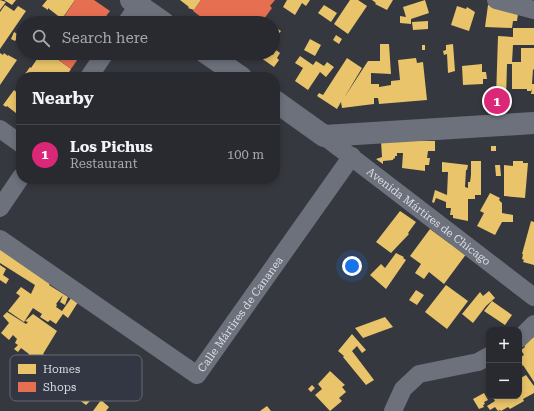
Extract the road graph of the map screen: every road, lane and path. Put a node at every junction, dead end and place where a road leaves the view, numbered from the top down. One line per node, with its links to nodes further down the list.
1 (496, 0): 3 (street)
2 (137, 2): 4 (street); 5 (street)
3 (534, 10)
4 (130, 16)
5 (155, 16)
6 (100, 60): 8 (street)
7 (216, 60): 9 (street)
8 (92, 72)
9 (233, 72)
10 (280, 105): 13 (street, Avenida Mártires de Chicago)
11 (534, 123): 13 (street)
12 (0, 129): 14 (street)
13 (324, 136): 15 (street, Avenida Mártires de Chicago)
14 (16, 140)
15 (352, 156): 18 (street, Calle Mártires de Cananea); 19 (street, Avenida Mártires de Chicago)
16 (16, 184): 17 (street)
17 (0, 208)
18 (0, 239)
19 (534, 297)
20 (534, 324): 21 (street)
21 (522, 336)
22 (486, 358): 23 (street)
23 (393, 411)

